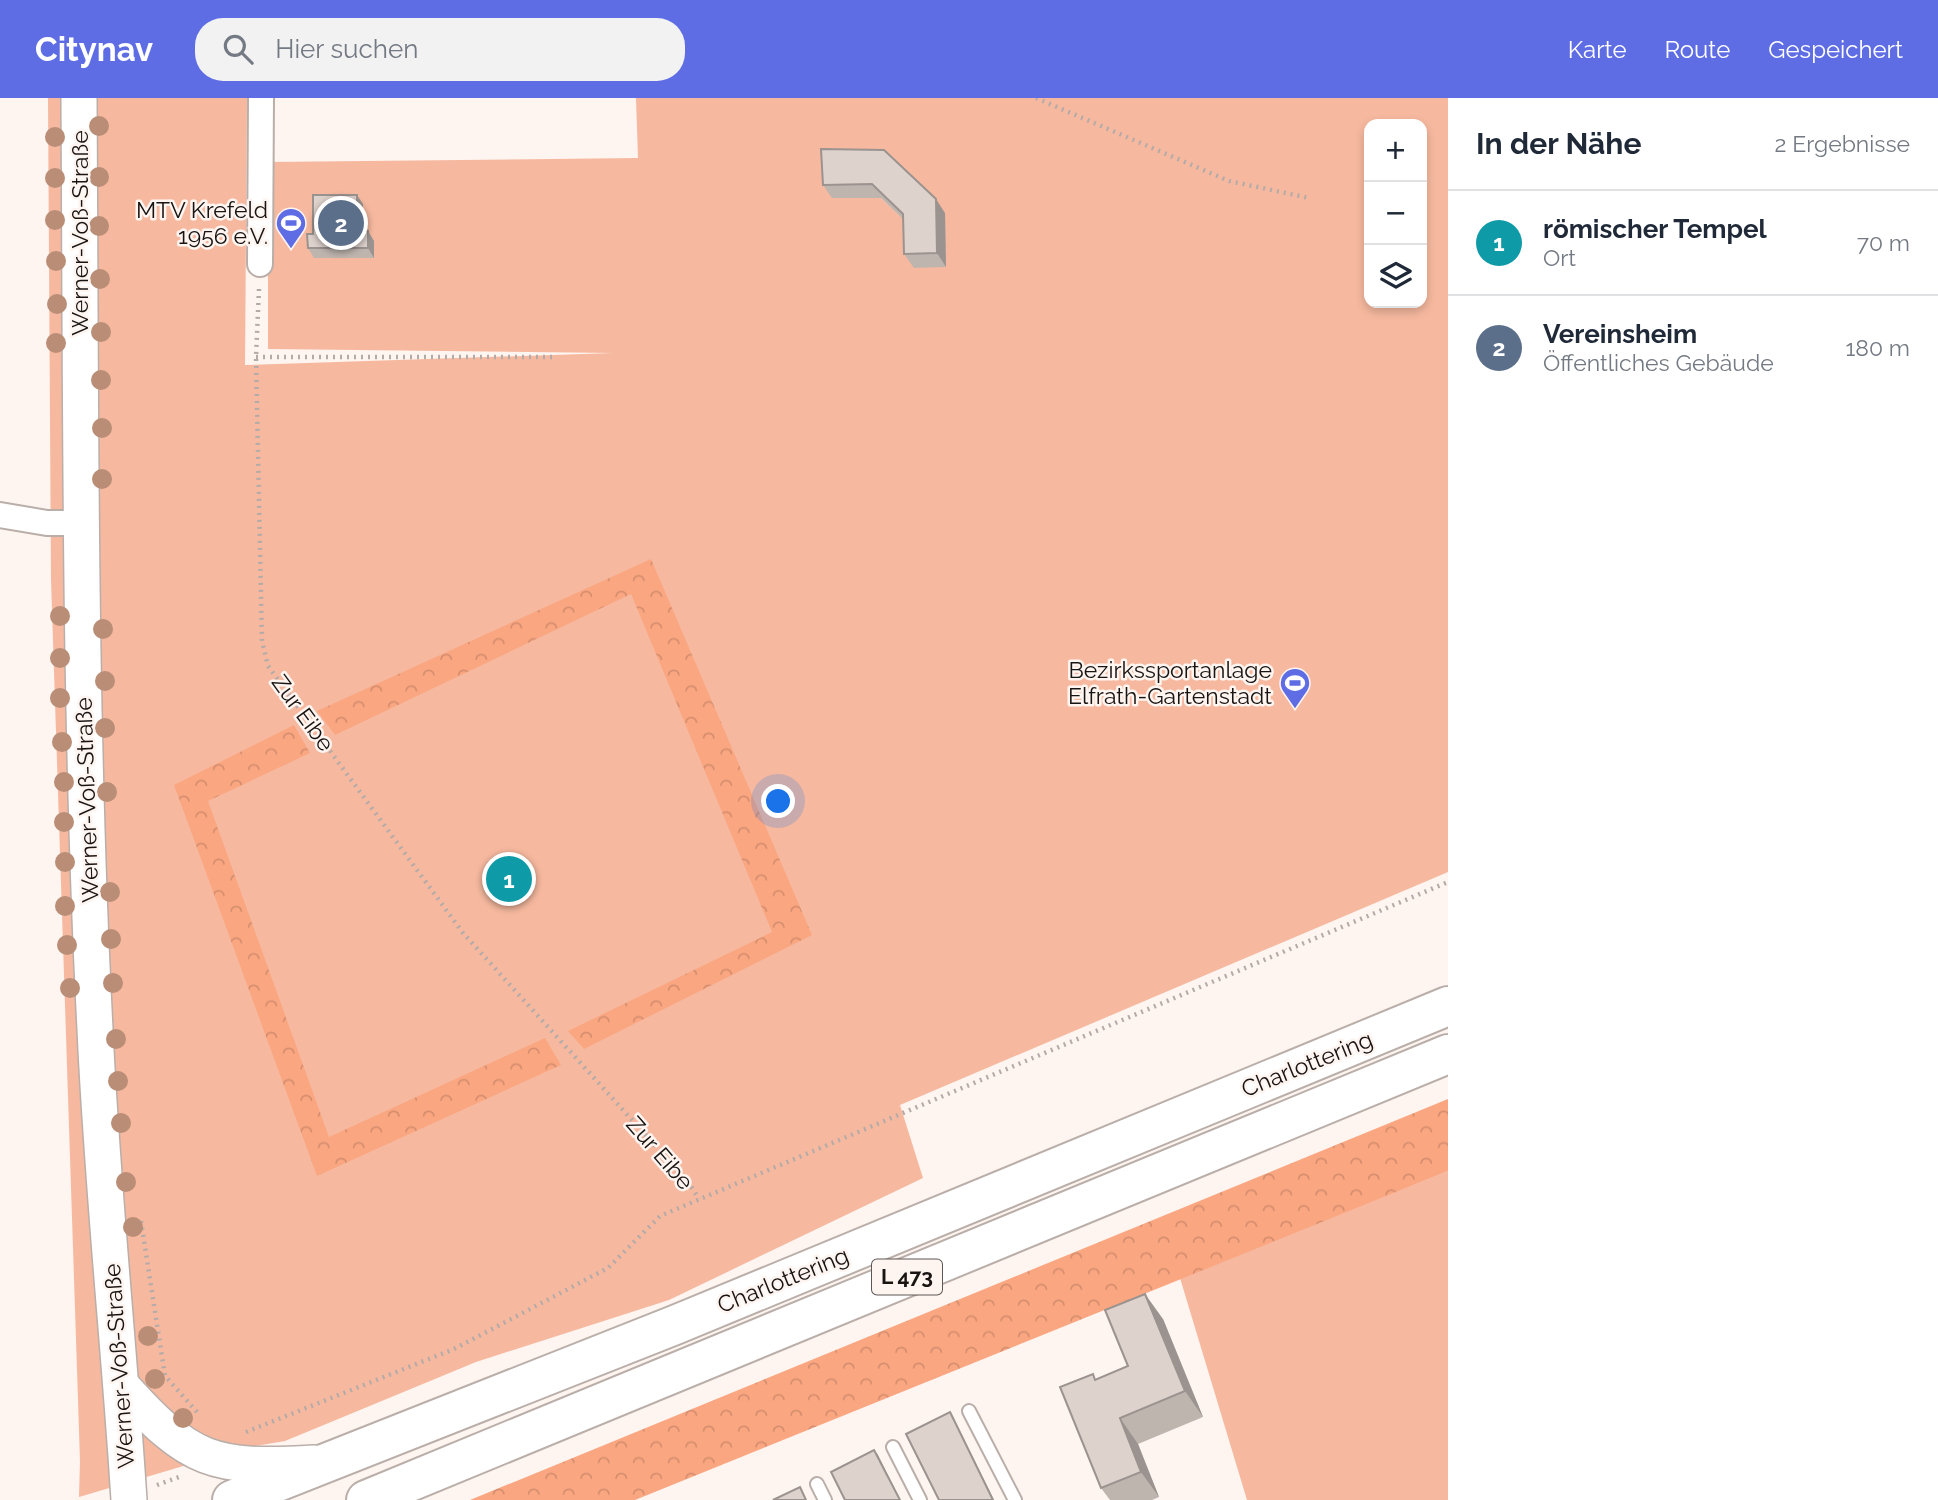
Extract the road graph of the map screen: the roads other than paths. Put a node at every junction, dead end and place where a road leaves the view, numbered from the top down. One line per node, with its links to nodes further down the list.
1 (79, 98): 5 (main road, Werner-Voß-Straße)
2 (261, 98): 3 (street)
3 (260, 264)
4 (0, 515): 5 (street)
5 (82, 523): 8 (main road, Werner-Voß-Straße)
6 (1448, 1006): 11 (highway, Charlottering / L 473)
7 (1448, 1054): 15 (highway, Charlottering / L 473)
8 (122, 1386): 11 (main road, L 473); 13 (main road, Werner-Voß-Straße)
9 (969, 1411): 18 (lane)
10 (893, 1447): 17 (lane)
11 (321, 1463): 14 (highway, Charlottering / L 473)
12 (817, 1484): 16 (lane)
13 (129, 1497)
14 (232, 1500)
15 (366, 1500)
16 (825, 1500)
17 (920, 1500)
18 (1015, 1500)

